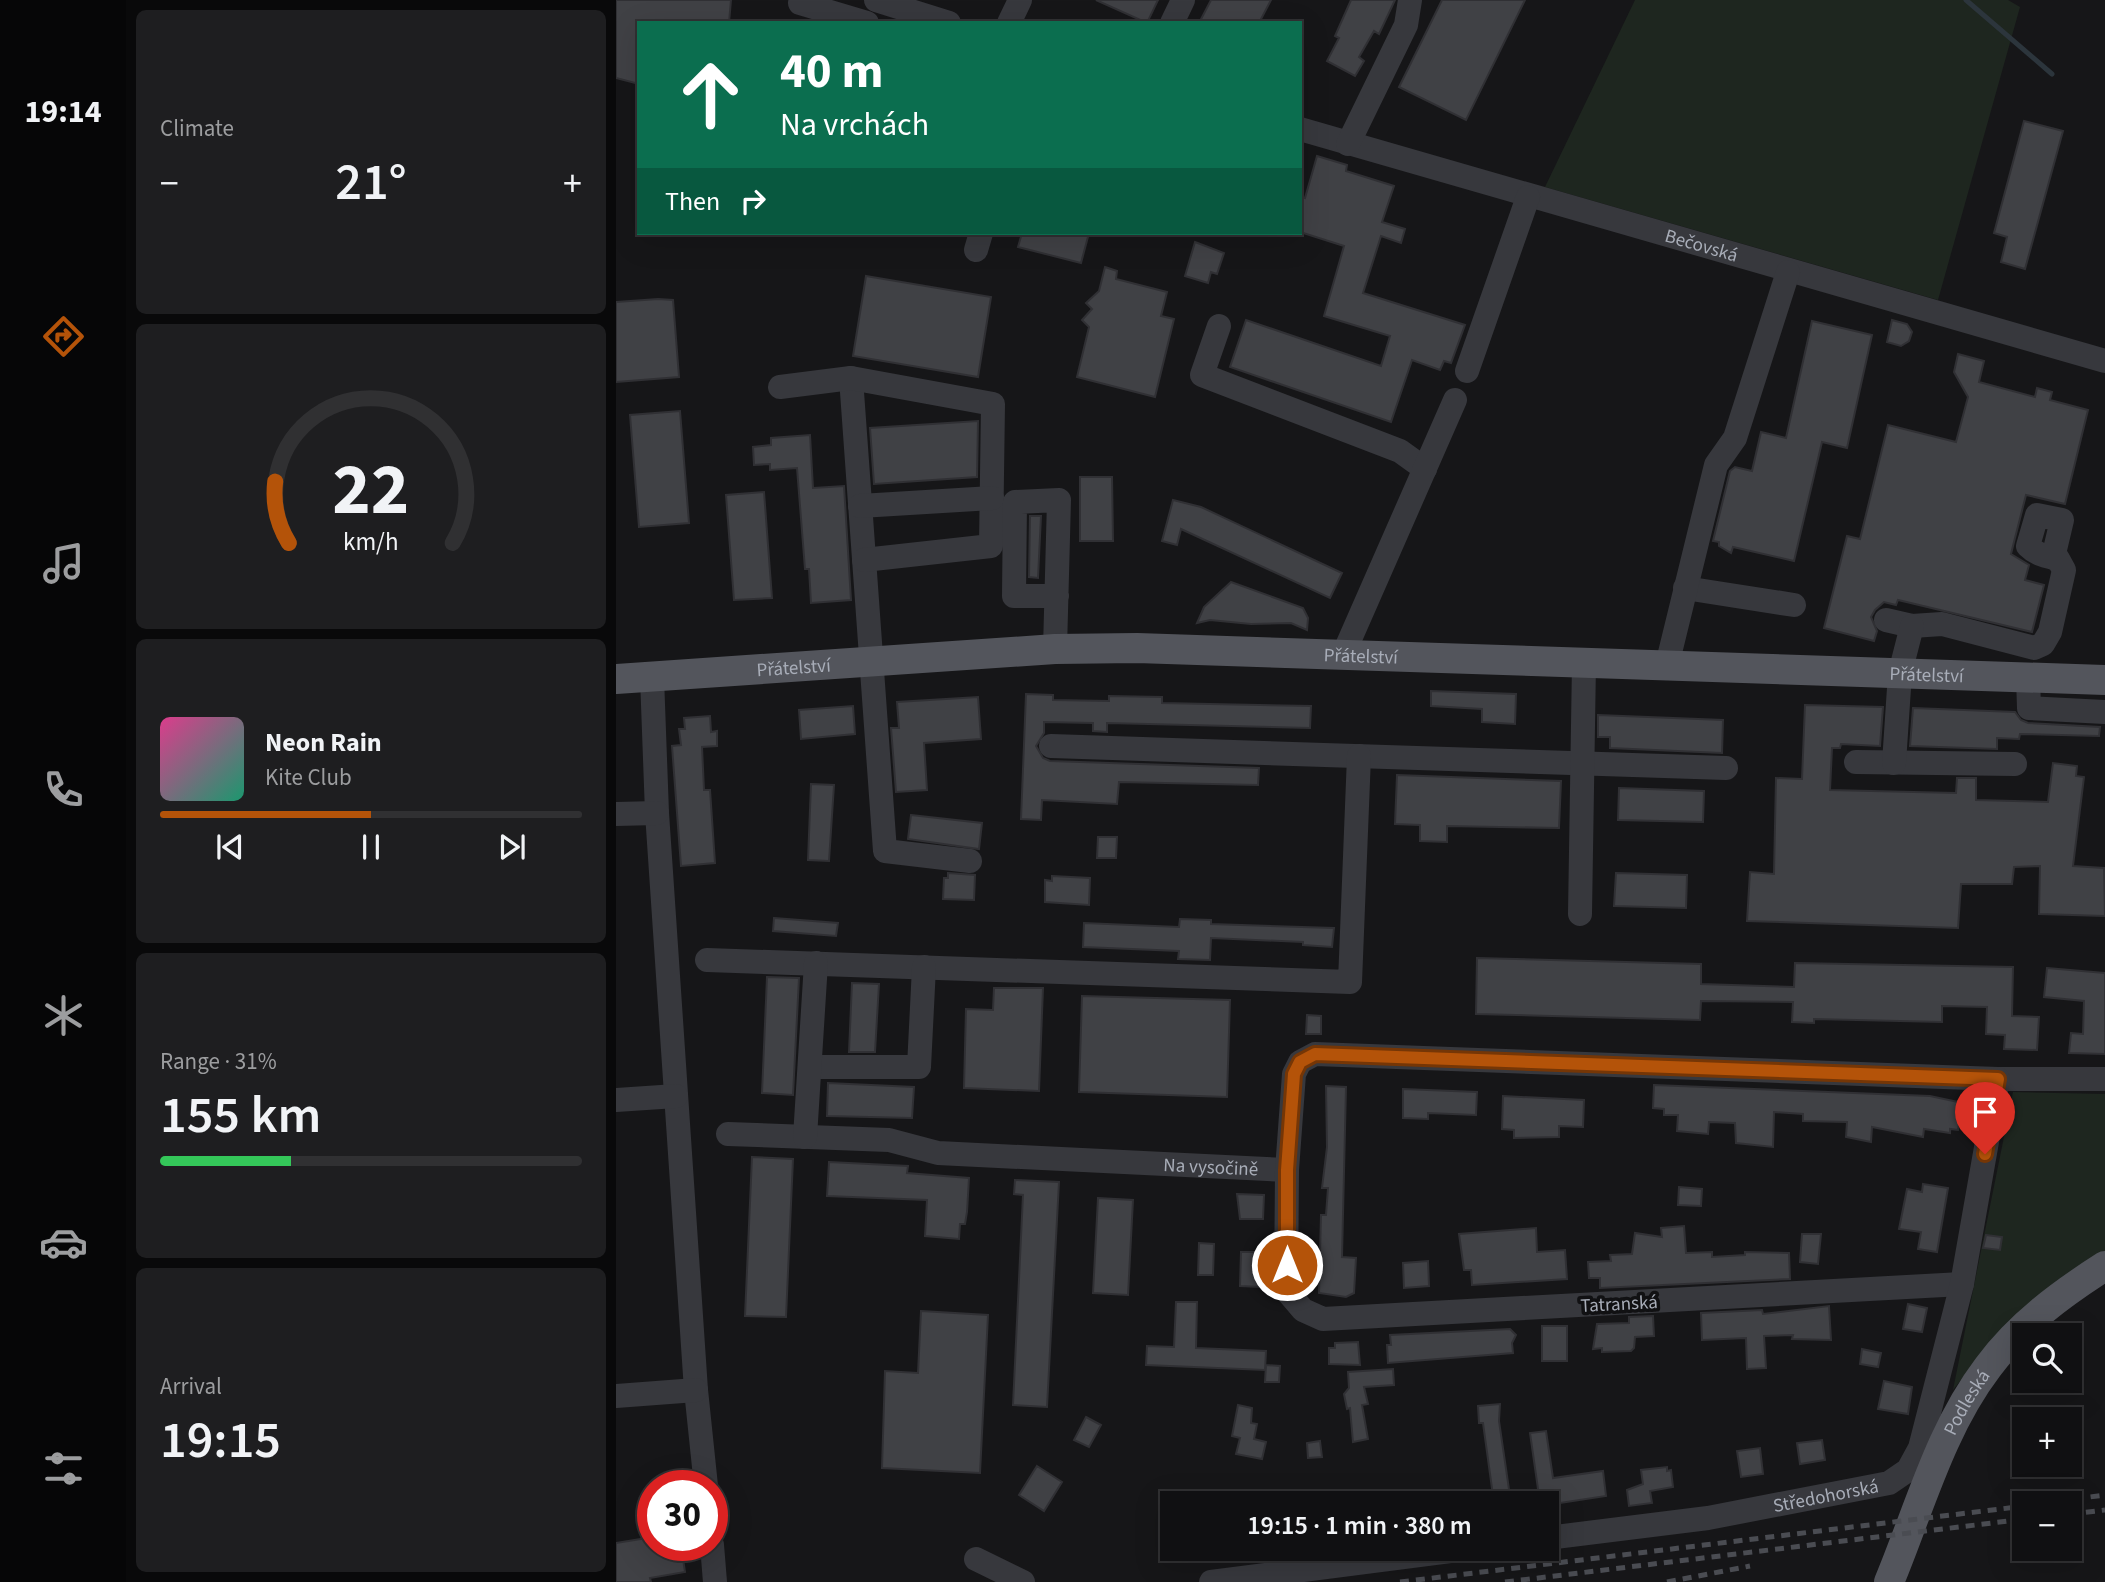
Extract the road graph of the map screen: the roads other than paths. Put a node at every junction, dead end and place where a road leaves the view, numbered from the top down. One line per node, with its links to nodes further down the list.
1 (876, 0): 7 (street)
2 (1020, 0): 8 (street)
3 (1183, 0): 9 (street)
4 (1409, 0): 11 (street)
5 (798, 9): 6 (street)
6 (857, 21)
7 (943, 21)
8 (1010, 21)
9 (1173, 21)
10 (1302, 131): 11 (street, Bečovská)
11 (1348, 144): 12 (street, Bečovská)
12 (1528, 197): 13 (street, Bečovská); 16 (street)
13 (1788, 272): 15 (street, Bečovská); 25 (street)
14 (1219, 326): 20 (street)
15 (2105, 361)
16 (1467, 371)
17 (851, 378): 18 (street); 21 (street); 22 (street)
18 (780, 387)
19 (1455, 400): 20 (street)
20 (1425, 469): 31 (street)
21 (992, 498): 22 (street); 24 (street)
22 (860, 506): 24 (street)
23 (2053, 558): 29 (street)
24 (864, 560): 32 (street)
25 (1685, 588): 27 (street); 34 (street)
26 (1057, 596): 30 (street)
27 (1794, 606)
28 (1886, 620): 29 (street)
29 (1912, 626): 35 (street)
30 (1055, 649): 31 (main road, Přátelství); 32 (main road, Přátelství)
31 (1343, 655): 33 (main road, Přátelství)
32 (871, 662): 36 (main road, Přátelství); 50 (street)
33 (1584, 663): 34 (main road, Přátelství); 44 (street)
34 (1667, 666): 35 (main road, Přátelství)
35 (1900, 673): 37 (main road, Přátelství); 45 (street)
36 (652, 677): 38 (main road, Přátelství); 48 (street)
37 (2028, 677): 39 (main road, Přátelství); 40 (street)
38 (616, 679)
39 (2105, 680)
40 (2105, 712)
41 (1051, 746): 42 (street)
42 (1359, 756): 44 (street); 54 (street)
43 (1856, 762): 45 (street)
44 (1583, 763): 47 (street); 51 (street)
45 (1894, 763): 46 (street)
46 (2015, 764)
47 (1726, 768)
48 (657, 813): 49 (street); 58 (street)
49 (616, 814)
50 (970, 861)
51 (1580, 914)
52 (707, 960): 53 (street)
53 (816, 963): 54 (street); 55 (street)
54 (924, 967): 55 (street)
55 (810, 1067): 61 (street)
56 (1998, 1079): 57 (street); 62 (street); 64 (street, Středohorská)
57 (2105, 1079)
58 (676, 1096): 59 (street); 66 (street)
59 (616, 1100)
60 (728, 1134): 61 (street, Na vysočině)
61 (805, 1137): 62 (street, Na vysočině)
62 (1287, 1170): 65 (street, Na vysočině)
63 (2105, 1266): 76 (main road, Podleská)
64 (1962, 1284): 65 (street, Tatranská); 69 (street, Středohorská)
65 (1286, 1290)
66 (696, 1390): 67 (street); 68 (street)
67 (616, 1396)
68 (704, 1470)
69 (1559, 1537)
70 (976, 1559): 74 (street)
71 (713, 1561): 73 (street)
72 (1373, 1561): 75 (street)
73 (715, 1582)
74 (1023, 1582)
75 (1211, 1582)
76 (1889, 1582)

